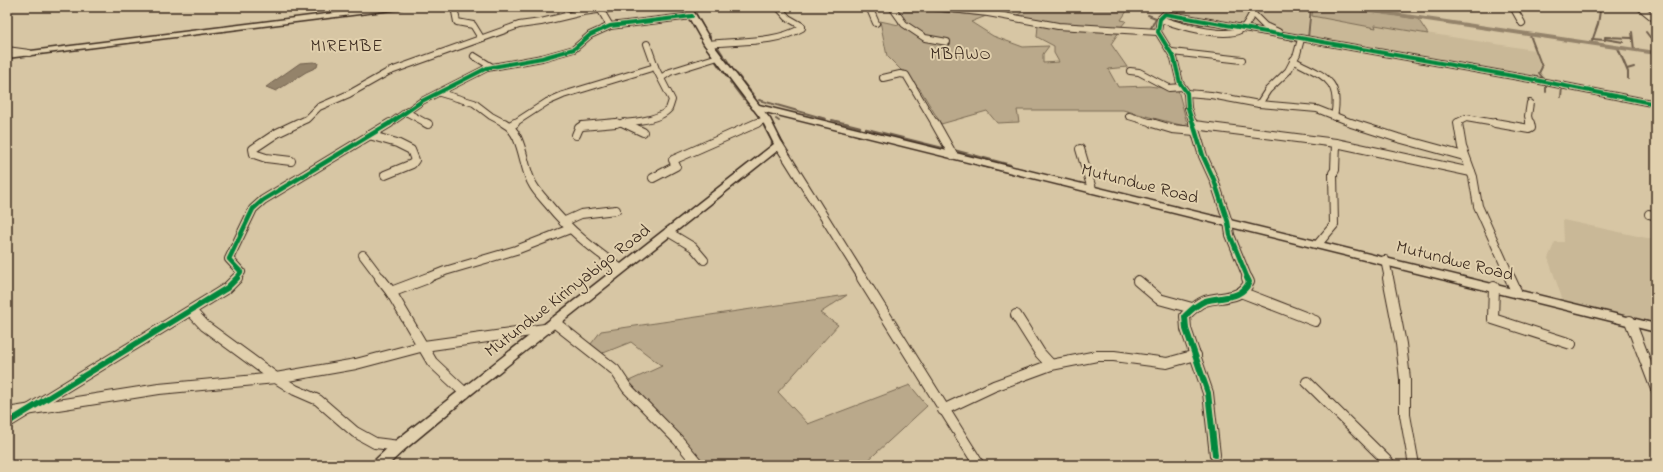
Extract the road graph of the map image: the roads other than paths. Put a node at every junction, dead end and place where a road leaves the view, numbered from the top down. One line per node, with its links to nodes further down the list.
1 (400, 7): 30 (main road)
2 (454, 7): 23 (street)
3 (620, 7): 12 (street)
4 (687, 7): 14 (main road)
5 (778, 7): 27 (street)
6 (869, 7): 17 (street)
7 (892, 7): 25 (street)
8 (934, 7): 21 (street)
9 (1256, 7): 13 (street)
10 (1513, 7): 18 (street)
11 (1640, 7): 16 (street)
12 (600, 9): 19 (street); 23 (street)
13 (1252, 13): 20 (street); 22 (street)
14 (692, 16): 19 (street); 27 (main road)
15 (1160, 19): 20 (street); 20 (street); 21 (street)
16 (1656, 20)
17 (876, 23)
18 (1522, 23)
19 (610, 26): 36 (street)
20 (1240, 30): 22 (street)
21 (1158, 32): 31 (street)
22 (1289, 37): 24 (street)
23 (481, 38): 28 (street)
24 (1301, 39): 35 (street); 45 (street)
25 (947, 42)
26 (647, 44): 37 (street)
27 (708, 44): 33 (main road)
28 (461, 46): 36 (street); 63 (street)
29 (7, 50): 30 (street)
30 (29, 52): 32 (main road)
31 (1172, 52): 34 (street); 41 (street)
32 (7, 56)
33 (718, 57): 39 (street); 46 (main road)
34 (1242, 60)
35 (1293, 60): 44 (street); 49 (street)
36 (492, 67): 42 (street)
37 (655, 67): 39 (street); 53 (street)
38 (1130, 71): 41 (street)
39 (661, 78): 51 (street)
40 (883, 78): 61 (street)
41 (1185, 90): 44 (street); 54 (street)
42 (440, 92): 47 (street); 53 (street)
43 (1530, 103): 62 (street)
44 (1259, 104): 49 (street)
45 (1656, 104)
46 (756, 107): 50 (street); 61 (main road, Mutundwe Road)
47 (406, 112): 52 (street); 56 (street)
48 (1129, 116): 54 (street)
49 (1334, 117): 62 (street)
50 (766, 119): 59 (street); 66 (street)
51 (621, 122): 55 (street); 57 (street)
52 (428, 124)
53 (510, 126): 69 (street)
54 (1194, 128): 58 (street); 70 (street)
55 (643, 132)
56 (369, 135): 65 (street); 84 (street)
57 (576, 135)
58 (1336, 143): 64 (street); 73 (street)
59 (779, 145): 72 (street, Mutundwe Kirinyabigo Road); 99 (street)
60 (1080, 149): 67 (street)
61 (953, 155): 67 (main road, Mutundwe Road)
62 (1464, 156): 64 (street)
63 (290, 162)
64 (1471, 172): 82 (street)
65 (384, 175)
66 (653, 178)
67 (1092, 189): 70 (main road, Mutundwe Road)
68 (616, 210): 69 (street)
69 (563, 222): 71 (street)
70 (1228, 222): 73 (main road, Mutundwe Road); 81 (street)
71 (570, 229): 77 (street); 80 (street)
72 (668, 232): 75 (street); 77 (street, Mutundwe Kirinyabigo Road)
73 (1318, 244): 76 (main road, Mutundwe Road)
74 (363, 255): 80 (street)
75 (704, 260)
76 (1385, 260): 79 (main road, Mutundwe Road); 109 (street)
77 (621, 269): 88 (street, Mutundwe Kirinyabigo Road)
78 (1138, 280): 83 (street)
79 (1494, 287): 82 (main road, Mutundwe Road); 91 (street)
80 (391, 292): 92 (street)
81 (1243, 293): 83 (street); 86 (street)
82 (1517, 293): 87 (main road, Mutundwe Road)
83 (1192, 308): 93 (street)
84 (191, 311): 95 (street); 100 (street)
85 (1016, 315): 94 (street)
86 (1315, 321)
87 (1630, 321): 89 (main road, Mutundwe Road); 97 (street)
88 (554, 322): 90 (street, Mutundwe Kirinyabigo Road); 106 (street)
89 (1656, 328)
90 (544, 330): 92 (street); 98 (street, Mutundwe Kirinyabigo Road)
91 (1571, 344)
92 (424, 346): 95 (street); 98 (street)
93 (1196, 355): 94 (street); 104 (street)
94 (1051, 365): 99 (street)
95 (276, 378): 100 (street); 103 (street)
96 (1307, 382): 108 (street)
97 (1656, 390)
98 (465, 392): 103 (street, Mutundwe Kirinyabigo Road)
99 (943, 410): 107 (street)
100 (26, 411): 101 (street); 102 (street)
101 (7, 413)
102 (7, 422)
103 (399, 446): 105 (street, Mutundwe Kirinyabigo Road)
104 (1215, 455)
105 (379, 465)
106 (699, 465)
107 (979, 465)
108 (1391, 465)
109 (1414, 465)

